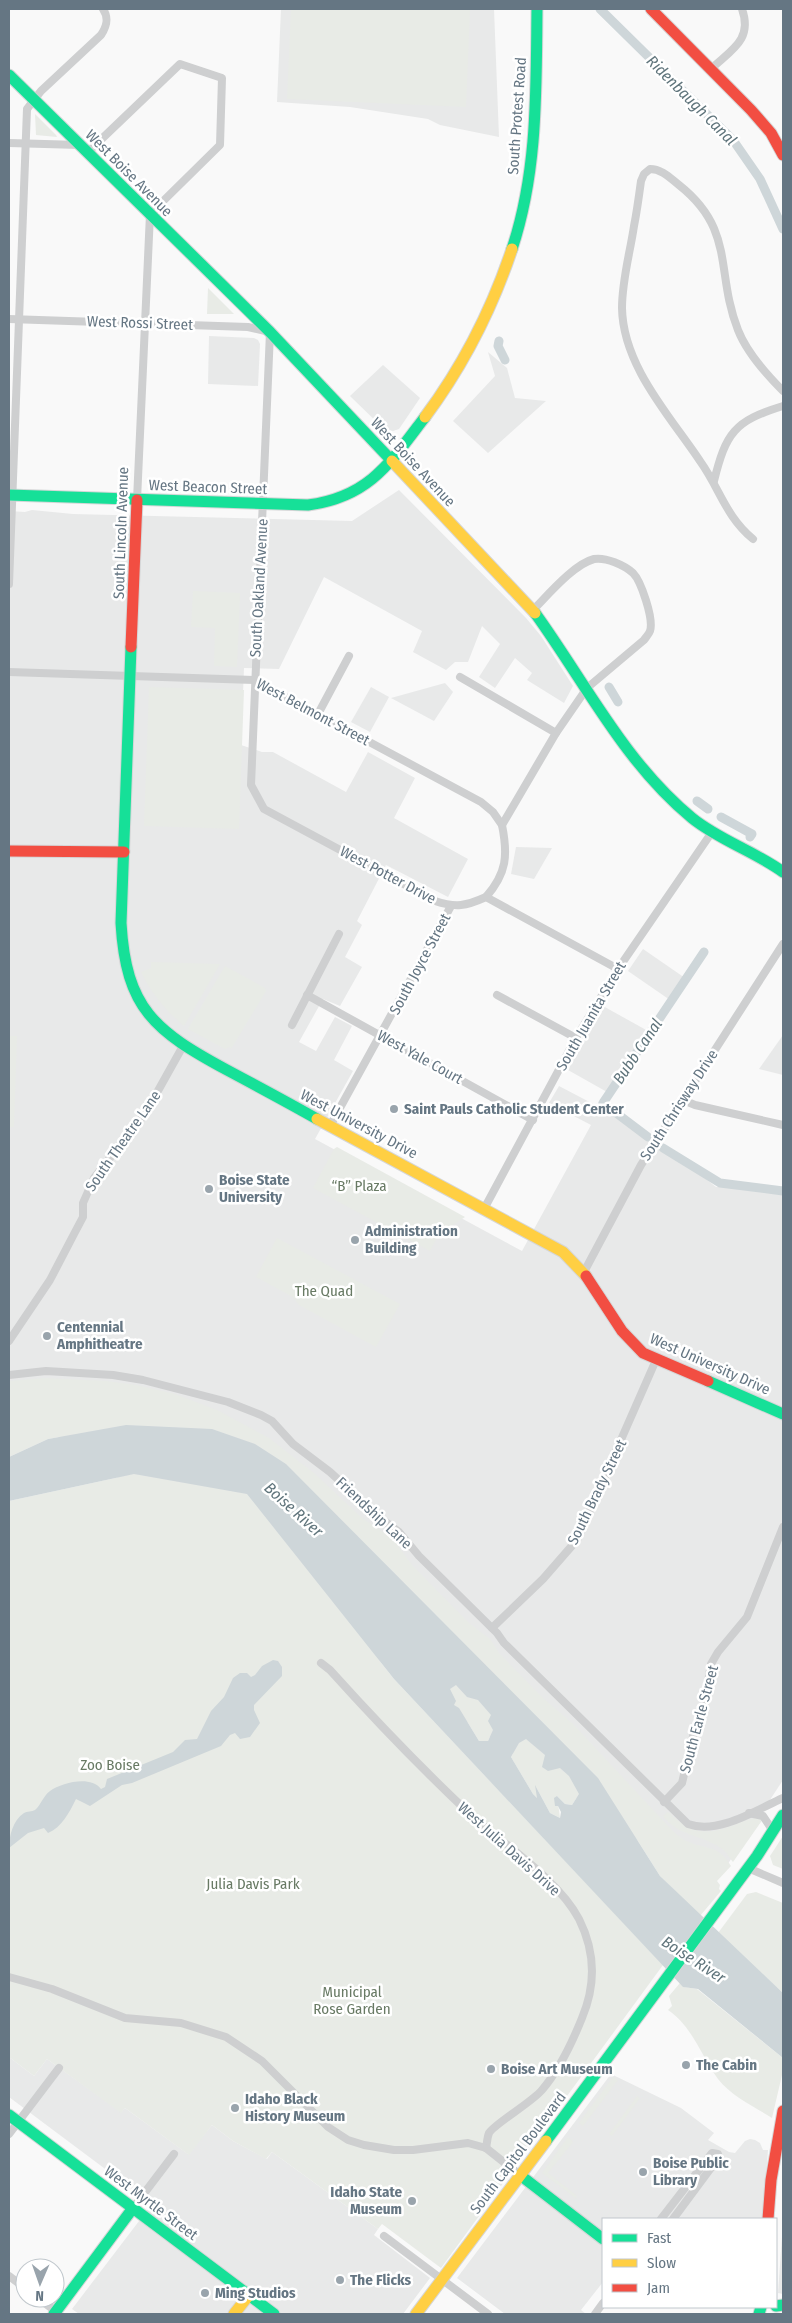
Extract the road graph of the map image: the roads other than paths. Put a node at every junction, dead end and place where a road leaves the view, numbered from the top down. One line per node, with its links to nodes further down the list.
1 (103, 9): 7 (street)
2 (537, 9): 21 (street, South Protest Road)
3 (651, 9): 5 (street)
4 (742, 9): 5 (street)
5 (711, 69): 8 (street)
6 (9, 75): 7 (street, West Boise Avenue)
7 (33, 99): 11 (street); 12 (street, West Boise Avenue)
8 (771, 133): 9 (street); 13 (street)
9 (783, 140)
10 (9, 143): 11 (street)
11 (26, 143): 12 (street); 16 (street)
12 (84, 149): 14 (street, West Boise Avenue); 14 (street)
13 (783, 155)
14 (150, 214): 17 (street, South Lincoln Avenue); 18 (street, West Boise Avenue)
15 (9, 319): 16 (street, West Rossi Street)
16 (19, 320): 17 (street, West Rossi Street); 23 (street)
17 (144, 324): 18 (street, West Rossi Street); 24 (street, South Lincoln Avenue)
18 (270, 332): 21 (street, West Boise Avenue); 25 (street, South Oakland Avenue)
19 (783, 391): 22 (street)
20 (783, 406): 22 (street)
21 (391, 460): 25 (street, West Beacon Street); 28 (street, West Boise Avenue)
22 (714, 481): 26 (street)
23 (10, 496): 24 (street, West Beacon Street); 27 (street)
24 (137, 500): 25 (street, West Beacon Street); 31 (street, South Lincoln Avenue)
25 (263, 504): 33 (street, South Oakland Avenue)
26 (753, 539)
27 (9, 584)
28 (533, 610): 34 (street, West Boise Avenue); 34 (street)
29 (349, 656): 35 (street)
30 (9, 672): 31 (street, West Belmont Street)
31 (130, 676): 33 (street, West Belmont Street); 41 (street, South Lincoln Avenue)
32 (460, 677): 36 (street)
33 (254, 680): 35 (street, West Belmont Street); 37 (street, South Oakland Avenue)
34 (587, 688): 36 (street); 39 (street, West Boise Avenue)
35 (318, 714): 38 (street, West Belmont Street)
36 (556, 733): 38 (street)
37 (251, 785): 44 (street, West Potter Drive)
38 (502, 825): 43 (street)
39 (712, 832): 42 (street, West Boise Avenue); 47 (street, South Juanita Street)
40 (9, 850): 41 (street)
41 (124, 852): 53 (street, West University Drive)
42 (783, 872)
43 (486, 897): 44 (street, West Potter Drive); 47 (street)
44 (451, 906): 51 (street, South Joyce Street)
45 (339, 934): 48 (street)
46 (783, 944): 54 (street, South Chrisway Drive)
47 (618, 968): 52 (street, South Juanita Street)
48 (307, 995): 50 (street); 51 (street, West Yale Court)
49 (497, 995): 52 (street)
50 (292, 1025)
51 (381, 1036): 55 (street, West Yale Court); 57 (street, South Joyce Street)
52 (576, 1038): 55 (street, South Juanita Street)
53 (183, 1046): 57 (street, West University Drive); 60 (street, South Theatre Lane)
54 (683, 1100): 56 (street); 59 (street, South Chrisway Drive)
55 (533, 1120): 58 (street, South Juanita Street)
56 (783, 1125)
57 (330, 1126): 58 (street, West University Drive)
58 (484, 1209): 59 (street, West University Drive)
59 (584, 1272): 61 (street, West University Drive)
60 (9, 1341)
61 (656, 1360): 63 (street, West University Drive); 65 (street, South Brady Street)
62 (9, 1375): 65 (street, Friendship Lane)
63 (783, 1414)
64 (783, 1527): 68 (street, South Earle Street)
65 (492, 1628): 68 (street, Friendship Lane)
66 (321, 1663): 79 (street, West Julia Davis Drive)
67 (783, 1798): 69 (street, Friendship Lane)
68 (664, 1802): 69 (street, Friendship Lane)
69 (749, 1813): 71 (street)
70 (783, 1815): 71 (street, South Capitol Boulevard)
71 (773, 1831): 72 (street, South Capitol Boulevard)
72 (748, 1868): 73 (street); 81 (street, South Capitol Boulevard)
73 (783, 1883)
74 (9, 1977): 79 (street)
75 (59, 2068): 77 (street)
76 (783, 2111): 85 (street)
77 (13, 2118): 78 (street); 82 (street, West Myrtle Street)
78 (9, 2134)
79 (486, 2148): 81 (street)
80 (174, 2154): 82 (street)
81 (520, 2175): 87 (street); 88 (street, South Capitol Boulevard)
82 (133, 2208): 89 (street, West Myrtle Street); 90 (street)
83 (662, 2218): 84 (street)
84 (674, 2218)
85 (768, 2218)
86 (384, 2236): 88 (street)
87 (602, 2238)
88 (442, 2280): 93 (street, South Capitol Boulevard); 94 (street)
89 (249, 2295): 91 (street); 92 (street, West Myrtle Street)
90 (57, 2313)
91 (234, 2314)
92 (274, 2314)
93 (416, 2314)
94 (488, 2314)

